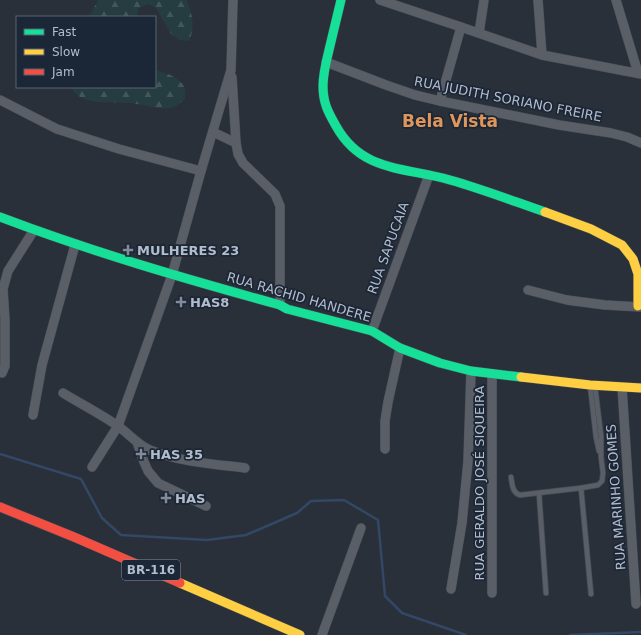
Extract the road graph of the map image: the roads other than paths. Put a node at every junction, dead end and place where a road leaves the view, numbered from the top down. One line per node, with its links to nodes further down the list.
1 (233, 0): 11 (street)
2 (341, 0): 10 (main road)
3 (380, 0): 7 (street)
4 (484, 0): 8 (street)
5 (538, 0): 9 (street)
6 (616, 0): 12 (street)
7 (461, 27): 8 (street); 14 (street)
8 (479, 33): 9 (street)
9 (542, 55): 12 (street)
10 (326, 62): 14 (street, RUA JUDITH SORIANO FREIRE); 19 (main road)
11 (231, 70): 15 (street); 16 (street)
12 (640, 73)
13 (0, 100): 18 (street)
14 (440, 101): 17 (street, RUA JUDITH SORIANO FREIRE)
15 (213, 132): 16 (street); 18 (street)
16 (236, 143): 25 (street)
17 (641, 143)
18 (201, 171): 23 (street)
19 (429, 175): 26 (main road); 27 (street, RUA SAPUCAIA)
20 (0, 217): 21 (main road, RUA RACHID HANDERE)
21 (34, 230): 22 (main road, RUA RACHID HANDERE); 30 (street)
22 (76, 245): 23 (main road, RUA RACHID HANDERE); 36 (street)
23 (172, 275): 25 (main road, RUA RACHID HANDERE); 37 (street)
24 (528, 290): 26 (street)
25 (280, 306): 27 (main road, RUA RACHID HANDERE)
26 (640, 306)
27 (372, 331): 28 (main road, RUA RACHID HANDERE)
28 (400, 348): 29 (main road, RUA RACHID HANDERE); 39 (street)
29 (471, 371): 31 (main road, RUA RACHID HANDERE); 48 (street)
30 (1, 373)
31 (492, 374): 32 (main road, RUA RACHID HANDERE); 49 (street, RUA GERALDO JOSÉ SIQUEIRA)
32 (593, 385): 33 (main road, RUA RACHID HANDERE); 43 (lane)
33 (622, 387): 34 (main road, RUA RACHID HANDERE); 52 (street, RUA MARINHO GOMES)
34 (641, 388)
35 (63, 393): 37 (street)
36 (33, 415)
37 (118, 426): 38 (street); 40 (street)
38 (137, 442): 41 (street); 45 (street)
39 (384, 449)
40 (92, 466)
41 (245, 468)
42 (510, 476): 44 (lane)
43 (581, 488): 44 (lane); 51 (lane)
44 (539, 493): 50 (lane)
45 (206, 506)
46 (0, 507): 53 (main road, BR-116)
47 (361, 528): 54 (street)
48 (451, 589)
49 (492, 593)
50 (546, 593)
51 (591, 594)
52 (636, 604)
53 (300, 635)
54 (322, 635)

